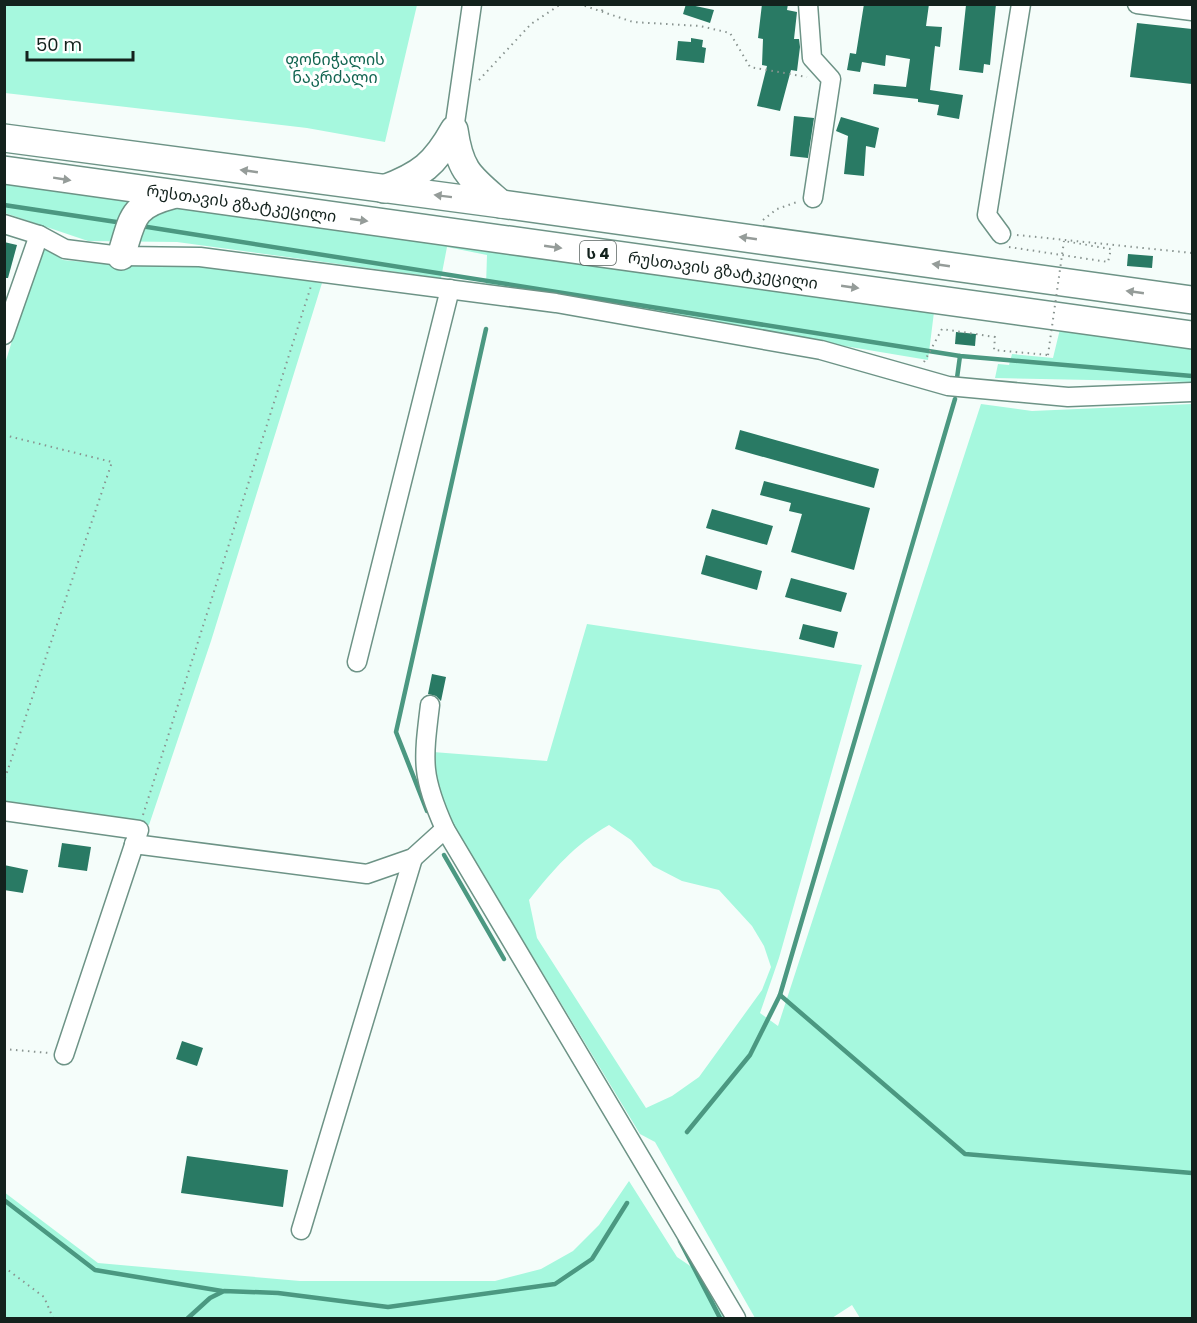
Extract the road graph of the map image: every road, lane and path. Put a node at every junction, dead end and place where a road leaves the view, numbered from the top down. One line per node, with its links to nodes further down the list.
1 (472, 4): 11 (street)
2 (561, 4): 11 (path)
3 (579, 4): 8 (path)
4 (604, 4): 8 (path)
5 (808, 4): 10 (street)
6 (1021, 4): 21 (street)
7 (1137, 4): 9 (street)
8 (602, 11): 10 (path)
9 (1192, 11)
10 (831, 79): 18 (street)
11 (460, 95): 12 (street)
12 (454, 130): 16 (highway); 19 (highway)
13 (4, 138): 16 (highway, რუსთავის გზატკეცილი / ს 4, one-way to 13)
14 (4, 170): 15 (highway, რუსთავის გზატკეცილი / ს 4, one-way to 15)
15 (100, 184): 17 (highway, რუსთავის გზატკეცილი / ს 4); 23 (highway)
16 (384, 189): 19 (highway, რუსთავის გზატკეცილი / ს 4, one-way to 16)
17 (172, 195): 23 (highway); 30 (highway, რუსთავის გზატკეცილი / ს 4, one-way to 30)
18 (813, 198): 24 (path)
19 (501, 204): 24 (highway, რუსთავის გზატკეცილი / ს 4)
20 (4, 224): 22 (street)
21 (1000, 234): 25 (path); 31 (path, bridge)
22 (39, 235): 23 (street); 29 (street)
23 (126, 238): 26 (street)
24 (743, 238): 28 (highway, რუსთავის გზატკეცილი / ს 4, one-way to 24)
25 (1192, 253)
26 (315, 272): 27 (street); 39 (path)
27 (450, 289): 32 (street); 34 (street)
28 (1192, 300)
29 (4, 335)
30 (1192, 335)
31 (928, 356)
32 (1192, 392)
33 (4, 435): 36 (path)
34 (357, 662)
35 (430, 705): 38 (street)
36 (4, 781)
37 (4, 811): 39 (street)
38 (445, 829): 40 (street); 46 (street)
39 (136, 837): 40 (street); 42 (street)
40 (413, 858): 43 (street)
41 (4, 1049): 42 (path)
42 (64, 1054)
43 (301, 1230)
44 (4, 1267): 45 (path)
45 (53, 1318)
46 (736, 1318)

